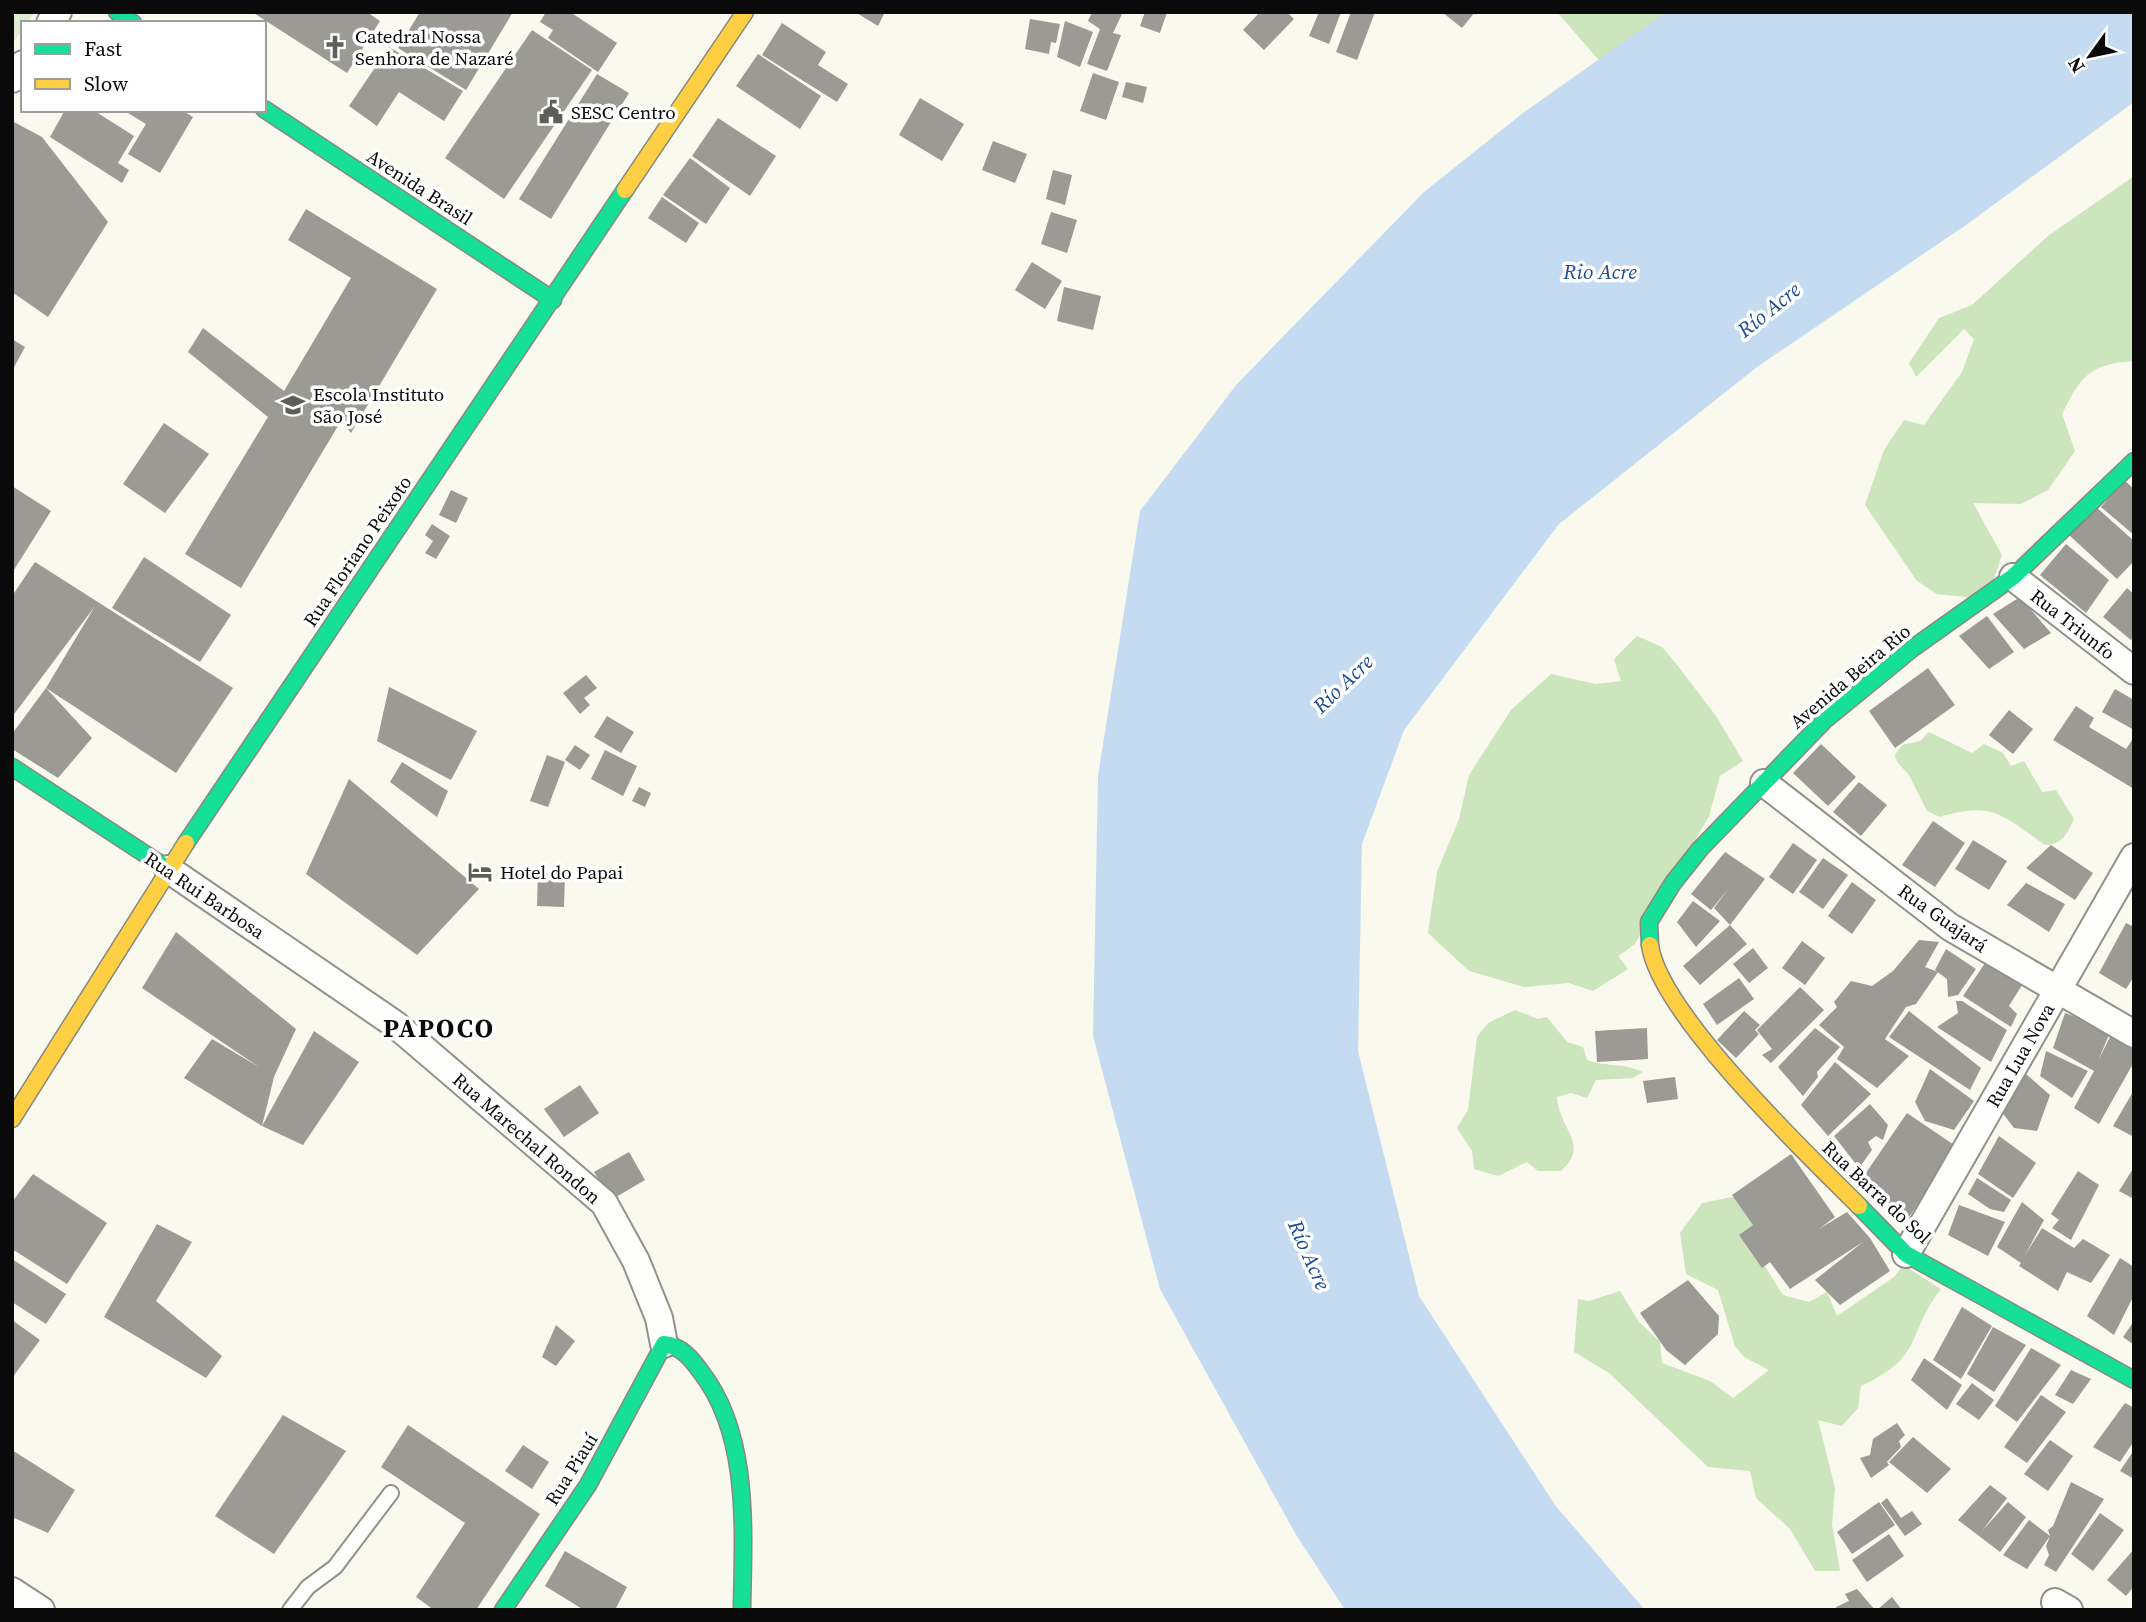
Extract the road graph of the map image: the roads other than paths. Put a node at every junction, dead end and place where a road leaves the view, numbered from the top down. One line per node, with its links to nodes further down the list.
1 (745, 12): 3 (street, Rua Floriano Peixoto)
2 (266, 110): 3 (street, Avenida Brasil)
3 (553, 300): 10 (street, Rua Floriano Peixoto)
4 (2134, 461): 5 (street, Avenida Beira Rio)
5 (2013, 577): 6 (street, Rua Triunfo); 8 (street, Avenida Beira Rio)
6 (2134, 671)
7 (12, 767): 10 (street, Rua Rui Barbosa)
8 (1764, 783): 11 (street, Avenida Beira Rio); 12 (street, Rua Guajará)
9 (2134, 857): 12 (street, Rua Lua Nova)
10 (168, 869): 13 (street, Rua Rui Barbosa); 15 (street, Rua Floriano Peixoto)
11 (1652, 963): 16 (street, Rua Barra do Sol)
12 (2057, 990): 14 (street, Rua Guajará); 16 (street, Rua Lua Nova)
13 (396, 1025): 17 (street, Rua Marechal Rondon)
14 (2134, 1034)
15 (12, 1119)
16 (1906, 1254): 18 (street, Rua Barra do Sol)
17 (664, 1344): 23 (street, Rua Piauí); 24 (street)
18 (2134, 1380)
19 (391, 1493): 22 (lane)
20 (12, 1591): 21 (street)
21 (41, 1610)
22 (290, 1610)
23 (503, 1610)
24 (742, 1610)

